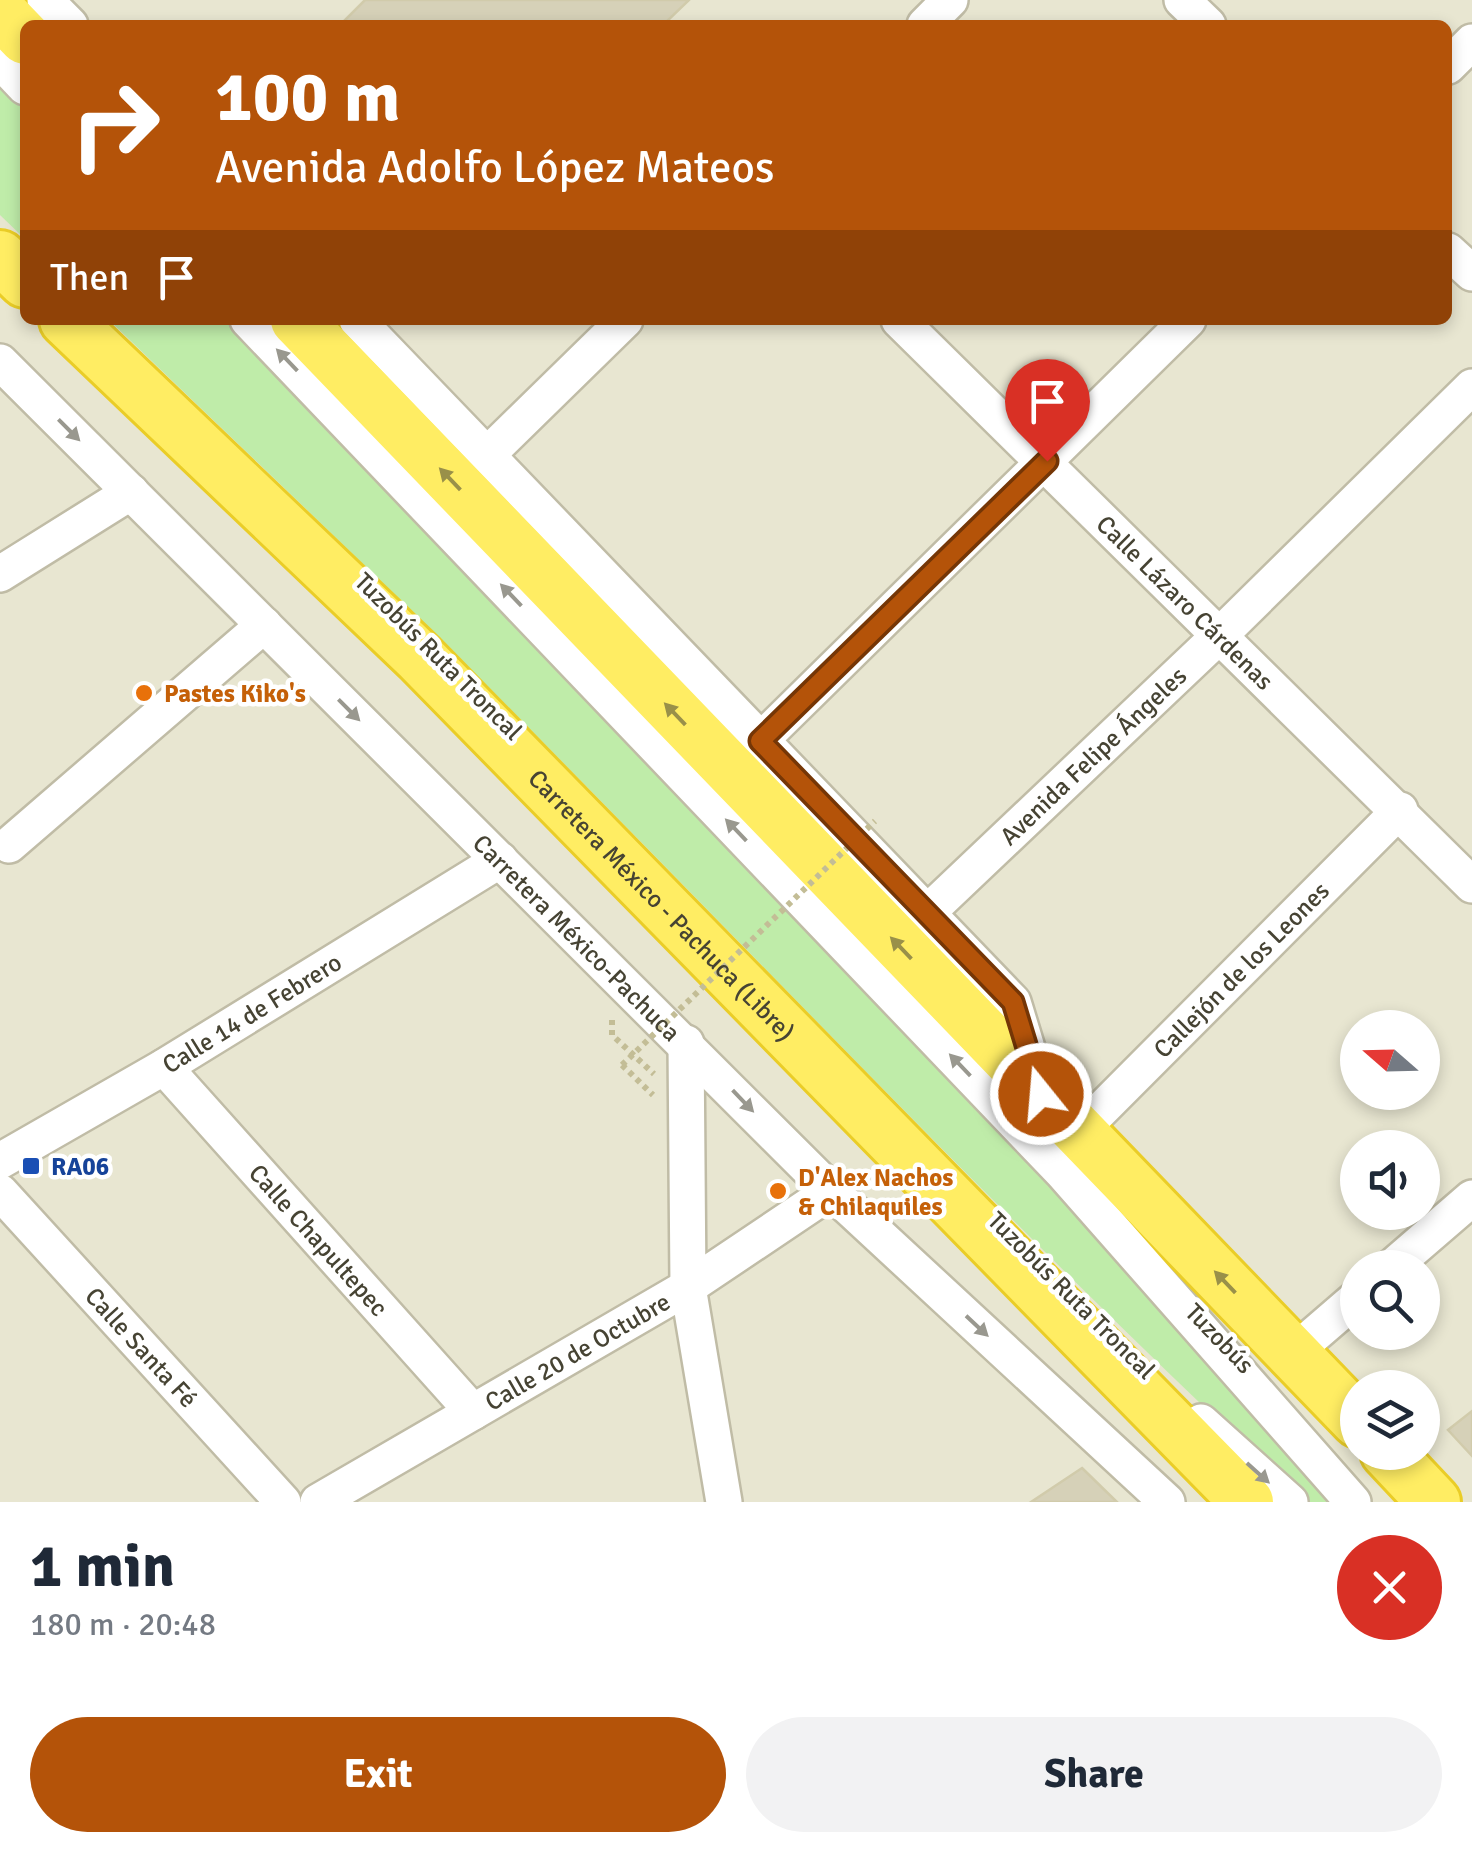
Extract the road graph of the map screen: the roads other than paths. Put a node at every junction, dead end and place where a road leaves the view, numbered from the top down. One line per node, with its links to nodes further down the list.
1 (46, 0): 5 (street)
2 (950, 0): 6 (street)
3 (1182, 0): 7 (street)
4 (0, 12): 8 (highway)
5 (65, 20)
6 (930, 20)
7 (1203, 20)
8 (20, 33)
9 (1472, 42): 11 (street)
10 (0, 60): 12 (street)
11 (1452, 62)
12 (20, 81)
13 (0, 227): 14 (street)
14 (20, 246)
15 (1452, 255): 17 (street)
16 (0, 257): 18 (highway)
17 (1472, 273)
18 (20, 276)
19 (71, 325): 60 (highway, Carretera México - Pachuca (Libre))
20 (101, 325): 61 (street, Tuzobús Ruta Troncal, one-way to 61)
21 (253, 325): 44 (street, one-way to 21)
22 (302, 325): 43 (highway, one-way to 22)
23 (362, 325): 29 (street)
24 (620, 325): 29 (street)
25 (904, 325): 30 (street, Calle Lázaro Cárdenas)
26 (1183, 325): 30 (street)
27 (0, 362): 31 (street, Carretera México-Pachuca, one-way to 31)
28 (1472, 387): 34 (street, Avenida Felipe Ángeles)
29 (488, 454): 35 (street)
30 (1047, 461): 34 (street, Calle Lázaro Cárdenas); 35 (street)
31 (131, 492): 32 (street); 33 (street, Carretera México-Pachuca)
32 (0, 574)
33 (264, 625): 37 (street); 38 (street, Carretera México-Pachuca, one-way to 38)
34 (1220, 635): 36 (street, Calle Lázaro Cárdenas); 40 (street, Avenida Felipe Ángeles)
35 (760, 741): 40 (street)
36 (1400, 810): 39 (street, Calle Lázaro Cárdenas); 44 (street, Callejón de los Leones)
37 (9, 845)
38 (500, 860): 41 (street, Carretera México-Pachuca); 42 (street, Calle 14 de Febrero)
39 (1472, 885)
40 (926, 914): 43 (street)
41 (686, 1043): 46 (street, Carretera México-Pachuca, one-way to 46); 50 (street)
42 (164, 1067): 45 (street, Calle 14 de Febrero); 54 (street, Calle Chapultepec)
43 (1041, 1094): 44 (highway)
44 (1071, 1152): 52 (highway, one-way to 44); 62 (street); 63 (street, Tuzobús)
45 (0, 1161)
46 (831, 1191): 50 (street, Calle 20 de Octubre); 59 (street, Carretera México-Pachuca, one-way to 59)
47 (0, 1192): 56 (street, Calle Santa Fé)
48 (1472, 1198): 49 (street)
49 (1412, 1250)
50 (688, 1287): 54 (street, Calle 20 de Octubre); 58 (street)
51 (1340, 1312): 52 (street)
52 (1292, 1353): 53 (highway)
53 (1340, 1402)
54 (473, 1412): 57 (street, Calle 20 de Octubre)
55 (1404, 1470): 64 (highway)
56 (283, 1502)
57 (318, 1502)
58 (724, 1502)
59 (1167, 1502)
60 (1247, 1502)
61 (1290, 1502)
62 (1353, 1502)
63 (1378, 1502)
64 (1434, 1502)

